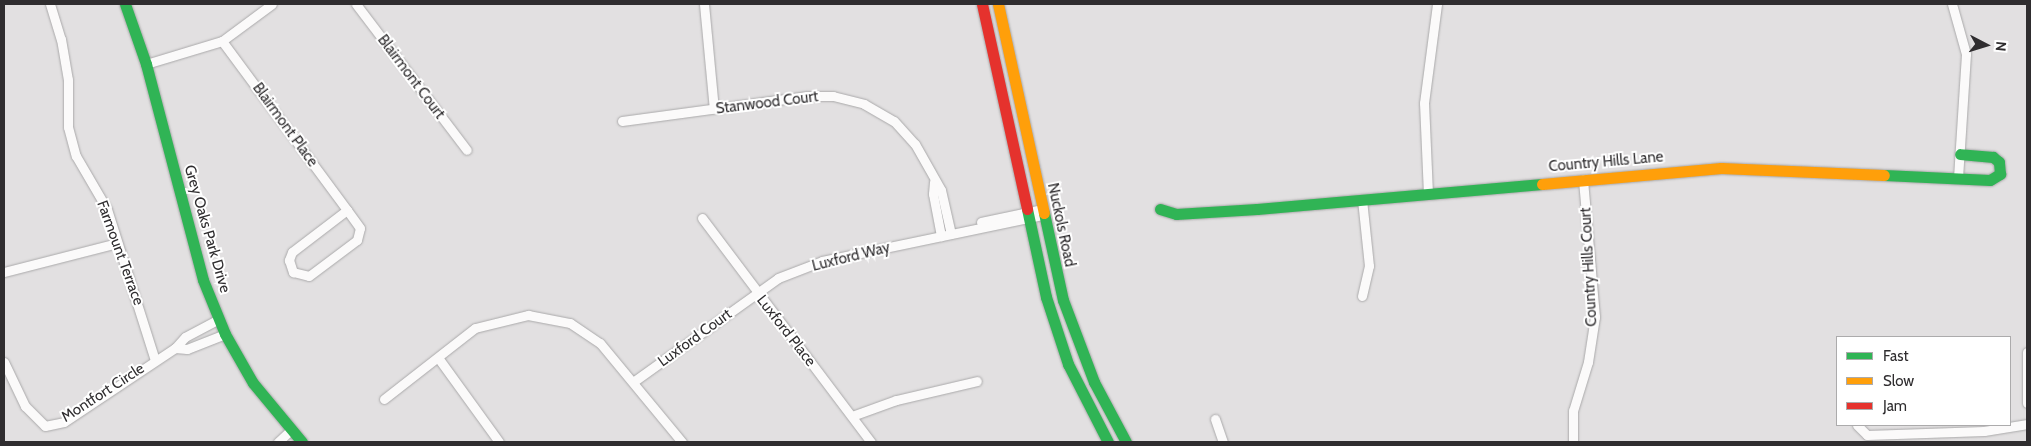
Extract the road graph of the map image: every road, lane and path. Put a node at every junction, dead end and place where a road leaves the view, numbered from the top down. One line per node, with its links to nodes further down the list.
1 (50, 4): 26 (street, Farmount Terrace)
2 (125, 4): 11 (street, Grey Oaks Park Drive)
3 (272, 4): 10 (street)
4 (356, 4): 14 (street, Blairmont Court)
5 (704, 4): 12 (street)
6 (982, 4): 24 (street, Nuckols Road)
7 (998, 4): 22 (street, Nuckols Road)
8 (1437, 4): 18 (street)
9 (1952, 4): 15 (street)
10 (222, 41): 11 (street); 21 (street, Blairmont Place)
11 (146, 64): 30 (street, Grey Oaks Park Drive)
12 (714, 109): 13 (street, Stanwood Court); 25 (street, Stanwood Court)
13 (622, 121)
14 (467, 150)
15 (1960, 154): 16 (street); 16 (street, Country Hills Lane)
16 (1958, 178): 17 (street, Country Hills Lane)
17 (1583, 180): 18 (street, Country Hills Lane); 55 (street, Country Hills Court)
18 (1428, 194): 19 (street, Country Hills Lane)
19 (1362, 199): 20 (street, Country Hills Lane); 29 (street)
20 (1160, 209)
21 (347, 210): 21 (street, Blairmont Place)
22 (1043, 215): 24 (street, Luxford Way); 53 (street, Nuckols Road)
23 (702, 218): 28 (street, Luxford Place)
24 (1028, 218): 25 (street, Luxford Way); 52 (street, Nuckols Road)
25 (946, 235): 28 (street, Luxford Way)
26 (117, 243): 27 (street); 35 (street, Farmount Terrace)
27 (4, 272)
28 (757, 293): 38 (street, Luxford Court); 41 (street, Luxford Place)
29 (1362, 296)
30 (219, 319): 31 (street, Grey Oaks Park Drive); 32 (street, Montfort Circle)
31 (225, 334): 32 (street, Montfort Circle); 46 (street, Grey Oaks Park Drive)
32 (175, 348): 35 (street, Montfort Circle)
33 (2027, 352): 40 (street)
34 (438, 359): 38 (street); 39 (street); 49 (street)
35 (155, 360): 36 (street, Montfort Circle)
36 (4, 362)
37 (977, 381): 41 (street)
38 (633, 382): 50 (street)
39 (384, 399)
40 (2027, 403)
41 (852, 416): 51 (street, Luxford Place)
42 (1214, 420): 54 (street)
43 (2027, 424): 45 (street)
44 (1857, 426): 45 (street)
45 (1880, 430)
46 (290, 431): 47 (street); 48 (street, Grey Oaks Park Drive)
47 (278, 442)
48 (302, 442)
49 (499, 442)
50 (682, 442)
51 (871, 442)
52 (1108, 442)
53 (1126, 442)
54 (1223, 442)
55 (1573, 442)

